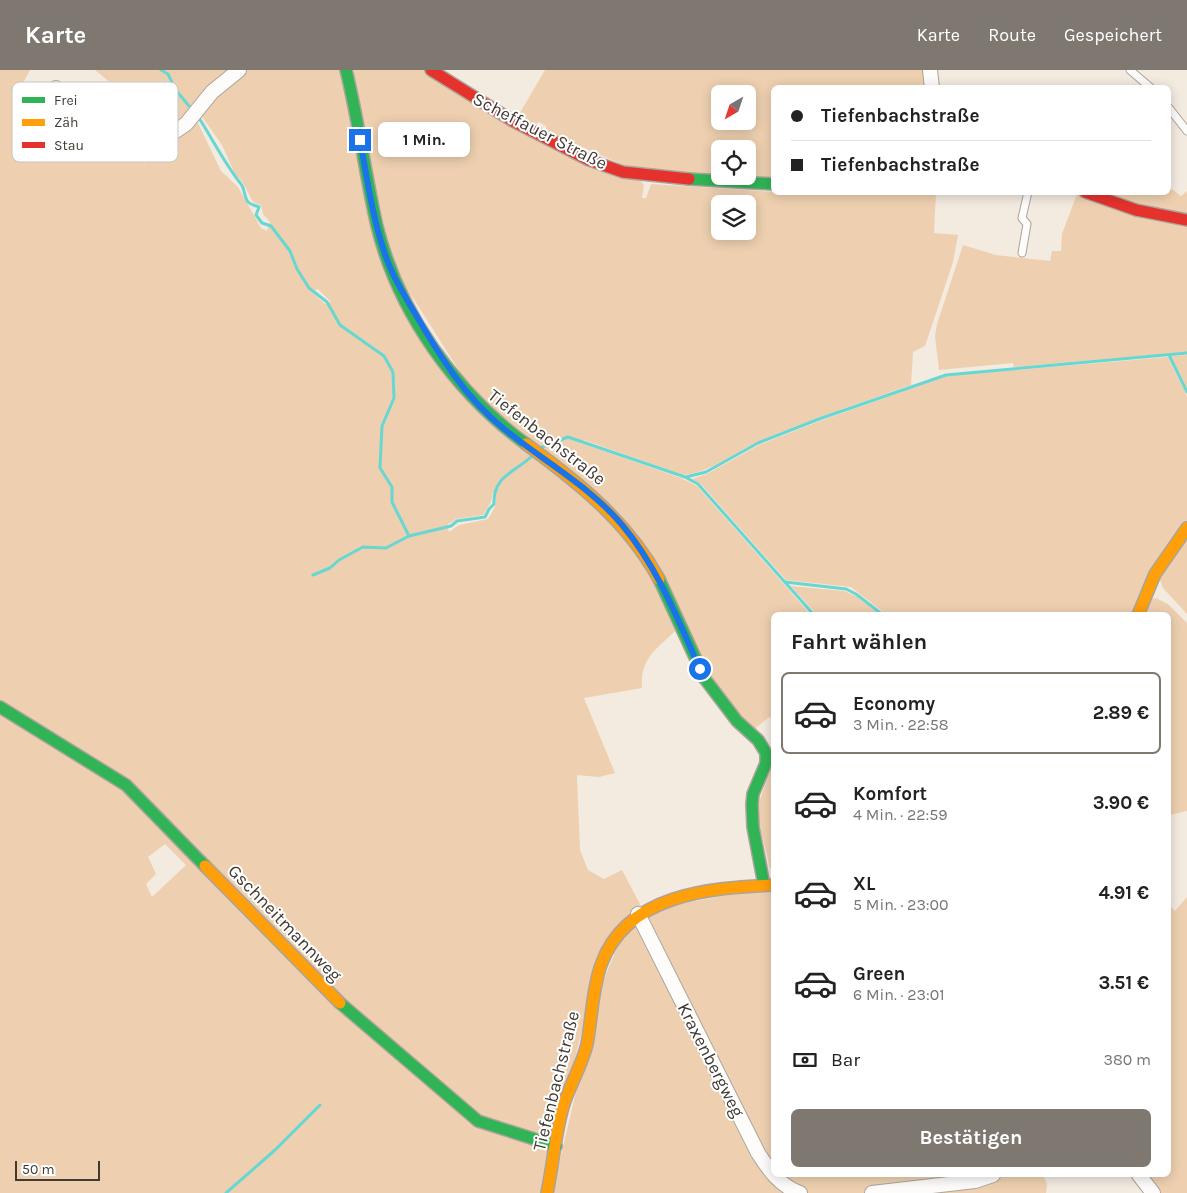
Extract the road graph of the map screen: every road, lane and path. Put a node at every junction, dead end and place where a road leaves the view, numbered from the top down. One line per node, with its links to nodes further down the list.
1 (239, 70): 9 (street)
2 (346, 70): 19 (street, Tiefenbachstraße)
3 (431, 70): 11 (street, Scheffauer Straße)
4 (930, 70): 6 (street)
5 (1130, 70): 7 (lane)
6 (932, 85)
7 (1148, 85)
8 (1171, 111): 10 (lane)
9 (178, 130)
10 (1187, 131)
11 (771, 184)
12 (1027, 195): 15 (lane)
13 (1094, 195): 14 (street)
14 (1187, 220)
15 (1022, 253)
16 (1187, 528): 17 (street)
17 (1139, 612)
18 (0, 707): 21 (street, Gschneitmannweg)
19 (769, 885): 20 (street, Tiefenbachstraße)
20 (638, 914): 21 (street, Tiefenbachstraße); 22 (street, Kraxenbergweg)
21 (556, 1146): 26 (street, Tiefenbachstraße)
22 (771, 1173)
23 (775, 1177): 27 (street, Kraxenbergweg)
24 (987, 1177): 28 (street)
25 (1141, 1177): 29 (street)
26 (547, 1193)
27 (800, 1193)
28 (872, 1193)
29 (1153, 1193)

